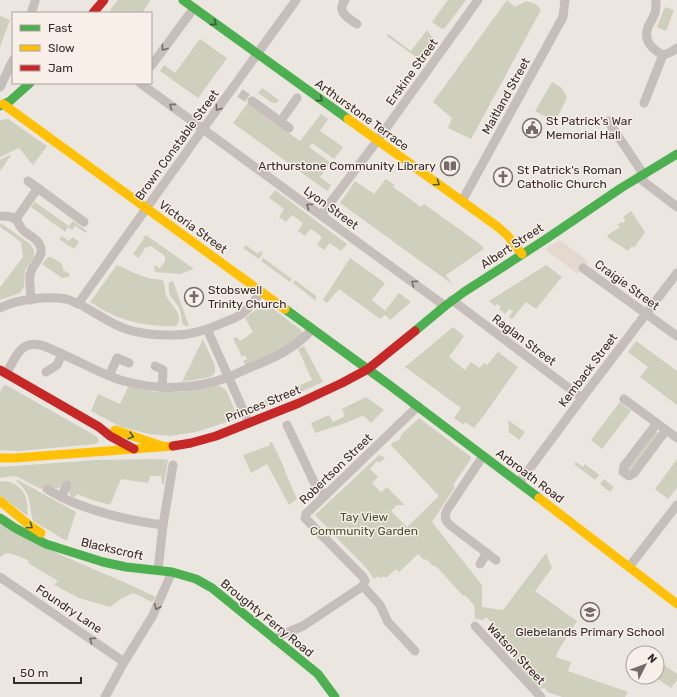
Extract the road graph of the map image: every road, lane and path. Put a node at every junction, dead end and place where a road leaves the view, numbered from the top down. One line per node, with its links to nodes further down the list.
1 (35, 0): 10 (street)
2 (104, 0): 11 (main road)
3 (183, 0): 9 (main road, Arthurstone Terrace)
4 (296, 0): 14 (street, Brown Constable Street)
5 (345, 0): 12 (street)
6 (478, 0): 29 (street, Erskine Street)
7 (565, 0): 34 (street, Maitland Street)
8 (656, 0): 15 (street)
9 (194, 8): 14 (main road, Arthurstone Terrace, one-way to 14); 17 (street, one-way to 17)
10 (31, 12)
11 (94, 12)
12 (357, 24)
13 (677, 48): 15 (street)
14 (257, 54): 28 (street, Brown Constable Street, one-way to 28); 29 (main road, Arthurstone Terrace, one-way to 29)
15 (663, 55): 24 (street)
16 (12, 62): 20 (street)
17 (152, 65)
18 (29, 84): 23 (main road)
19 (141, 84): 28 (street, Lyon Street, one-way to 19)
20 (0, 87)
21 (297, 98): 26 (street)
22 (252, 101): 26 (street)
23 (1, 102): 36 (main road, Victoria Street)
24 (644, 104)
25 (608, 121): 31 (street)
26 (280, 122): 27 (street)
27 (289, 128)
28 (203, 129): 36 (street, Brown Constable Street); 37 (street, Lyon Street, one-way to 28)
29 (377, 141): 34 (main road, Arthurstone Terrace, one-way to 34); 37 (street, Erskine Street)
30 (677, 154): 31 (main road, Albert Street)
31 (642, 176): 35 (street); 41 (main road, Albert Street)
32 (28, 181): 33 (street)
33 (38, 188): 39 (street); 40 (street)
34 (462, 201): 41 (main road, Arthurstone Terrace)
35 (677, 207)
36 (146, 209): 44 (main road, Victoria Street); 47 (street, Brown Constable Street)
37 (321, 215): 46 (street, Lyon Street, one-way to 37)
38 (0, 216): 39 (street)
39 (16, 219): 45 (street)
40 (84, 222)
41 (522, 254): 46 (main road, Albert Street)
42 (583, 268): 49 (street, Craigie Street)
43 (677, 273): 49 (street, Kemback Street)
44 (260, 292): 50 (street); 51 (main road, Victoria Street)
45 (31, 300): 47 (street); 48 (street)
46 (449, 303): 56 (main road, Albert Street); 62 (street, Raglan Street)
47 (78, 304): 50 (street)
48 (0, 308)
49 (646, 314): 52 (street, Craigie Street); 62 (street, Kemback Street)
50 (208, 329): 60 (street)
51 (312, 330): 56 (main road, Victoria Street); 60 (street)
52 (677, 336)
53 (62, 354): 57 (street); 58 (street); 59 (street)
54 (129, 363): 59 (street)
55 (155, 366): 61 (street)
56 (368, 369): 64 (main road, Arbroath Road); 65 (main road, Princes Street)
57 (3, 372): 68 (main road, Princes Street)
58 (46, 372)
59 (109, 376): 61 (street)
60 (228, 377): 61 (street); 65 (street)
61 (162, 388)
62 (582, 398): 76 (street, Kemback Street)
63 (624, 399): 66 (street)
64 (418, 406): 73 (main road, Arbroath Road); 79 (street, Robertson Street)
65 (249, 423): 71 (main road, Princes Street)
66 (657, 423): 69 (street); 69 (street)
67 (287, 425): 79 (street)
68 (99, 427): 71 (main road, Princes Street, one-way to 71); 72 (main road, Princes Street)
69 (666, 430): 70 (street)
70 (677, 438)
71 (163, 446): 72 (main road, Princes Street)
72 (134, 449): 74 (main road)
73 (483, 456): 76 (main road, Arbroath Road); 86 (street)
74 (0, 458)
75 (173, 465): 84 (street)
76 (519, 483): 89 (main road, Arbroath Road)
77 (67, 485): 80 (street)
78 (47, 489): 80 (street)
79 (325, 496): 93 (street, Robertson Street)
80 (61, 497): 84 (street)
81 (0, 500): 85 (main road, Blackscroft, one-way to 85)
82 (677, 505): 89 (street)
83 (0, 518): 85 (main road, Blackscroft)
84 (163, 525): 90 (street)
85 (69, 551): 90 (main road, Blackscroft)
86 (487, 553): 87 (street); 88 (street)
87 (496, 560)
88 (480, 564)
89 (629, 567): 94 (main road, Arbroath Road)
90 (158, 570): 91 (main road, Blackscroft)
91 (172, 572): 96 (main road, Broughty Ferry Road); 98 (street, one-way to 98)
92 (0, 577): 98 (street, Foundry Lane, one-way to 92)
93 (363, 586): 96 (street); 97 (street)
94 (677, 604)
95 (475, 626): 101 (street, Watson Street)
96 (275, 640): 100 (main road, Broughty Ferry Road)
97 (415, 651)
98 (124, 662): 99 (street)
99 (105, 697)
100 (335, 697)
101 (541, 697)

